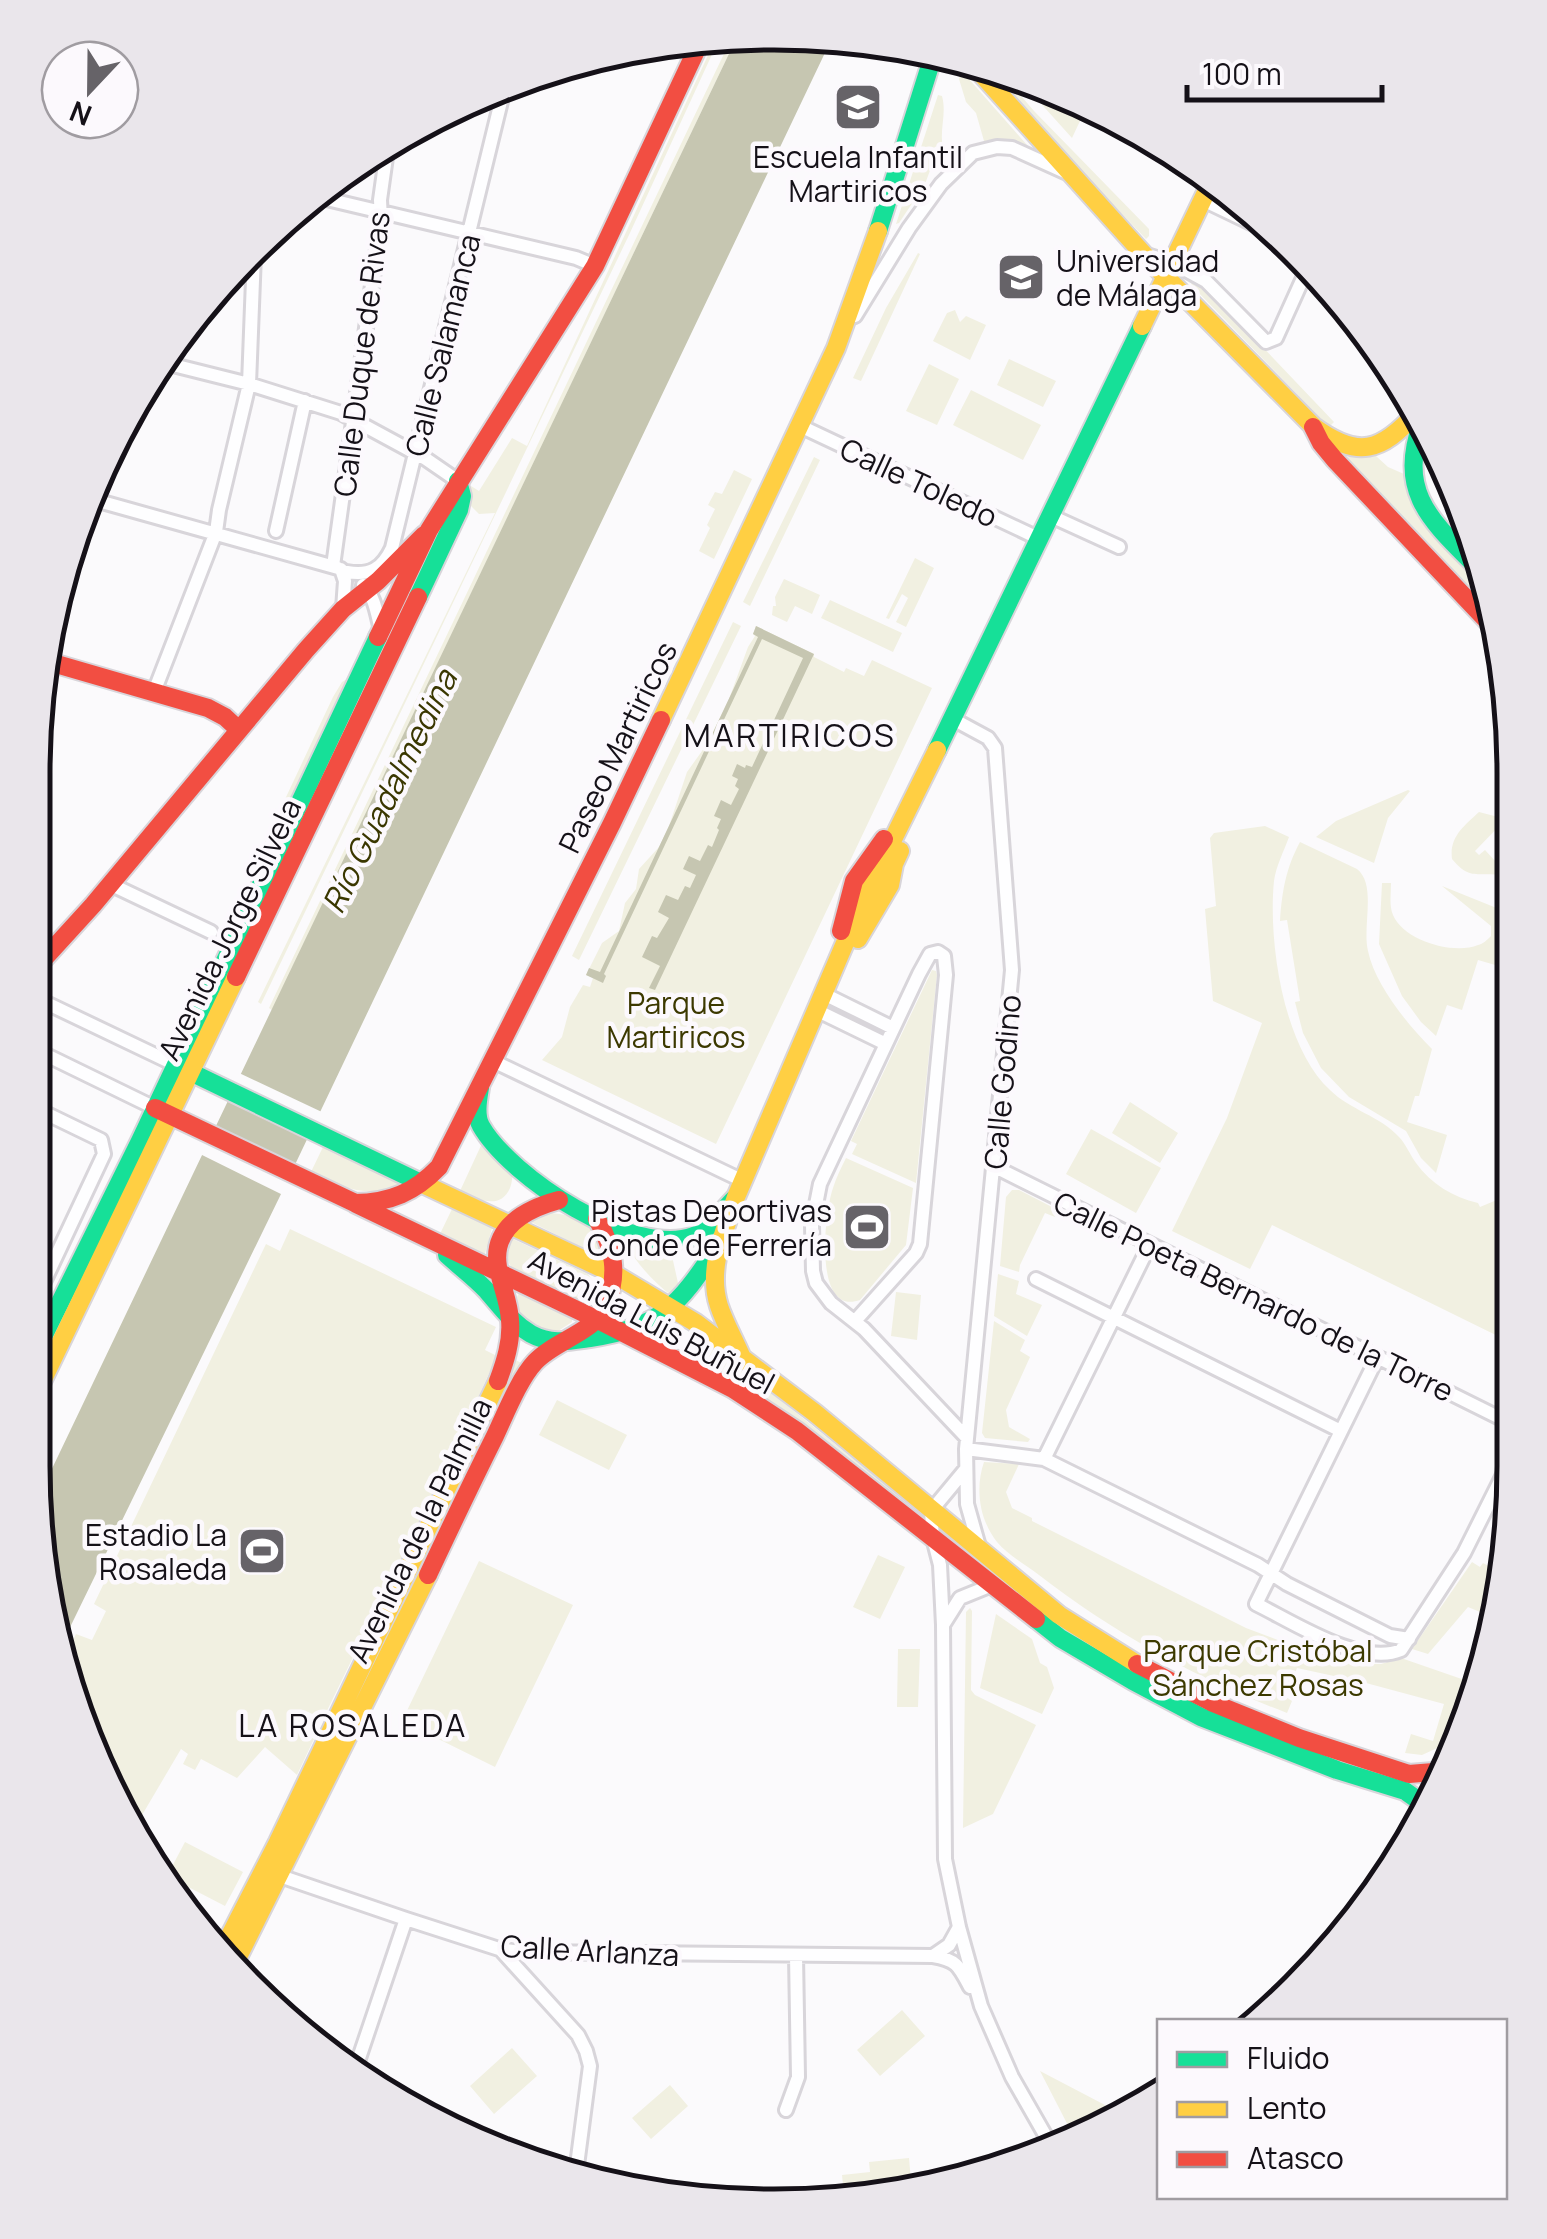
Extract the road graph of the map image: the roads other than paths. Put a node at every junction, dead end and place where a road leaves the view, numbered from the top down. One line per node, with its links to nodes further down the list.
1 (694, 55): 13 (main road)
2 (929, 67): 17 (main road, Paseo Martiricos)
3 (989, 83): 6 (main road)
4 (502, 103): 12 (street, Calle Salamanca)
5 (386, 164): 10 (street, Calle Duque de Rivas)
6 (1068, 174): 14 (main road); 17 (street, Paseo Martiricos)
7 (1206, 194): 9 (main road)
8 (333, 200): 10 (street)
9 (1203, 200): 11 (street); 14 (main road)
10 (380, 210): 12 (street); 21 (street, Calle Duque de Rivas)
11 (1230, 213)
12 (470, 232): 13 (street); 26 (street, Calle Salamanca)
13 (595, 266): 27 (main road)
14 (1170, 271): 16 (street); 24 (main road); 29 (main road)
15 (253, 272): 19 (street)
16 (1302, 280)
17 (836, 348): 23 (main road, Paseo Martiricos)
18 (176, 366): 19 (street)
19 (249, 384): 20 (street); 32 (street)
20 (305, 401): 21 (street); 31 (street)
21 (355, 418): 26 (street); 36 (street, Calle Duque de Rivas)
22 (1406, 424): 24 (main road)
23 (798, 425): 33 (street, Calle Toledo); 53 (main road, Paseo Martiricos)
24 (1312, 427): 39 (main road)
25 (1415, 441): 35 (main road)
26 (415, 453): 27 (street); 36 (street, Calle Salamanca)
27 (458, 481): 30 (main road); 54 (main road, Avenida Jorge Silvela)
28 (103, 502): 32 (street)
29 (1050, 516): 33 (main road); 34 (street)
30 (429, 530): 37 (main road); 40 (main road, Avenida Jorge Silvela)
31 (276, 531)
32 (216, 532): 36 (street); 42 (street)
33 (1037, 545): 43 (main road)
34 (1119, 547)
35 (1462, 552)
36 (340, 569): 37 (street); 38 (street, Calle Duque de Rivas)
37 (368, 589): 38 (main road); 40 (street)
38 (343, 609): 44 (main road)
39 (1478, 611)
40 (381, 633): 54 (main road, Avenida Jorge Silvela)
41 (58, 665): 42 (main road)
42 (154, 692): 44 (main road)
43 (951, 718): 49 (main road); 58 (street, Calle Godino)
44 (239, 730): 45 (main road)
45 (110, 884): 46 (street); 47 (main road)
46 (211, 932)
47 (50, 952)
48 (50, 1005): 54 (street)
49 (818, 1007): 50 (street); 51 (street); 60 (main road)
50 (893, 1028): 51 (street); 77 (street)
51 (886, 1044): 77 (street)
52 (50, 1057): 56 (street)
53 (493, 1061): 55 (main road, Paseo Martiricos); 60 (street)
54 (183, 1068): 56 (main road, Avenida Jorge Silvela); 59 (main road, Avenida Luis Buñuel)
55 (480, 1087): 59 (main road, Paseo Martiricos); 61 (main road)
56 (162, 1112): 62 (main road, Avenida Luis Buñuel); 73 (main road, Avenida Jorge Silvela); 82 (main road, Avenida Jorge Silvela)
57 (50, 1116): 68 (street)
58 (994, 1167): 67 (street, Calle Poeta Bernardo de la Torre); 85 (street, Calle Godino)
59 (424, 1184): 62 (main road); 64 (main road, Avenida Luis Buñuel)
60 (738, 1188): 63 (main road); 66 (main road)
61 (559, 1200): 63 (main road); 64 (main road)
62 (355, 1204): 65 (main road, Avenida Luis Buñuel)
63 (598, 1219): 70 (main road)
64 (510, 1225): 69 (main road); 70 (main road, Avenida Luis Buñuel)
65 (431, 1240): 69 (main road, Avenida Luis Buñuel); 75 (main road, Avenida Luis Buñuel)
66 (721, 1240): 72 (main road); 80 (main road, Avenida Luis Buñuel)
67 (1150, 1244): 74 (street); 81 (street, Calle Poeta Bernardo de la Torre)
68 (50, 1269)
69 (500, 1272): 75 (main road); 76 (main road, Avenida Luis Buñuel)
70 (614, 1274): 72 (main road, Avenida Luis Buñuel); 76 (main road)
71 (1036, 1279): 74 (street)
72 (671, 1308): 78 (main road); 80 (main road, Avenida Luis Buñuel)
73 (50, 1312)
74 (1114, 1318): 84 (street); 86 (street)
75 (510, 1319): 79 (main road); 101 (main road, Avenida de la Palmilla)
76 (598, 1320): 78 (main road, Avenida Luis Buñuel); 79 (main road, Avenida de la Palmilla)
77 (854, 1321): 85 (street)
78 (624, 1333): 79 (main road); 90 (main road, Avenida Luis Buñuel)
79 (559, 1343): 100 (main road, Avenida de la Palmilla)
80 (742, 1358): 89 (main road, Avenida Luis Buñuel)
81 (1377, 1358): 83 (street, Calle Poeta Bernardo de la Torre); 84 (street)
82 (50, 1362)
83 (1497, 1417)
84 (1341, 1431): 92 (street)
85 (966, 1444): 86 (street); 87 (street, Calle Godino)
86 (1044, 1459): 92 (street)
87 (965, 1470): 89 (street); 91 (street, Calle Godino)
88 (1496, 1488): 96 (street)
89 (930, 1512): 90 (street); 91 (main road, Avenida Luis Buñuel)
90 (933, 1538): 93 (main road, Avenida Luis Buñuel); 94 (street)
91 (981, 1553): 98 (main road, Avenida Luis Buñuel)
92 (1272, 1573): 95 (street); 97 (street)
93 (992, 1585): 94 (street); 99 (main road, Avenida Luis Buñuel)
94 (943, 1624): 103 (street)
95 (1390, 1636): 96 (street); 97 (street)
96 (1410, 1639): 97 (street)
97 (1380, 1656)
98 (1428, 1773)
99 (1415, 1798)
100 (280, 1876): 101 (street); 102 (street, Calle Arlanza); 106 (main road, Avenida de la Palmilla)
101 (258, 1881): 104 (main road, Avenida de la Palmilla)
102 (406, 1920): 105 (street, Calle Arlanza); 110 (street)
103 (959, 1927): 108 (street); 109 (street)
104 (228, 1940)
105 (499, 1949): 107 (street, Calle Arlanza); 113 (street)
106 (240, 1954)
107 (796, 1955): 108 (street, Calle Arlanza); 111 (street)
108 (932, 1956): 109 (street)
109 (981, 2006): 112 (street)
110 (359, 2058)
111 (786, 2110)
112 (1046, 2136)
113 (577, 2162)

